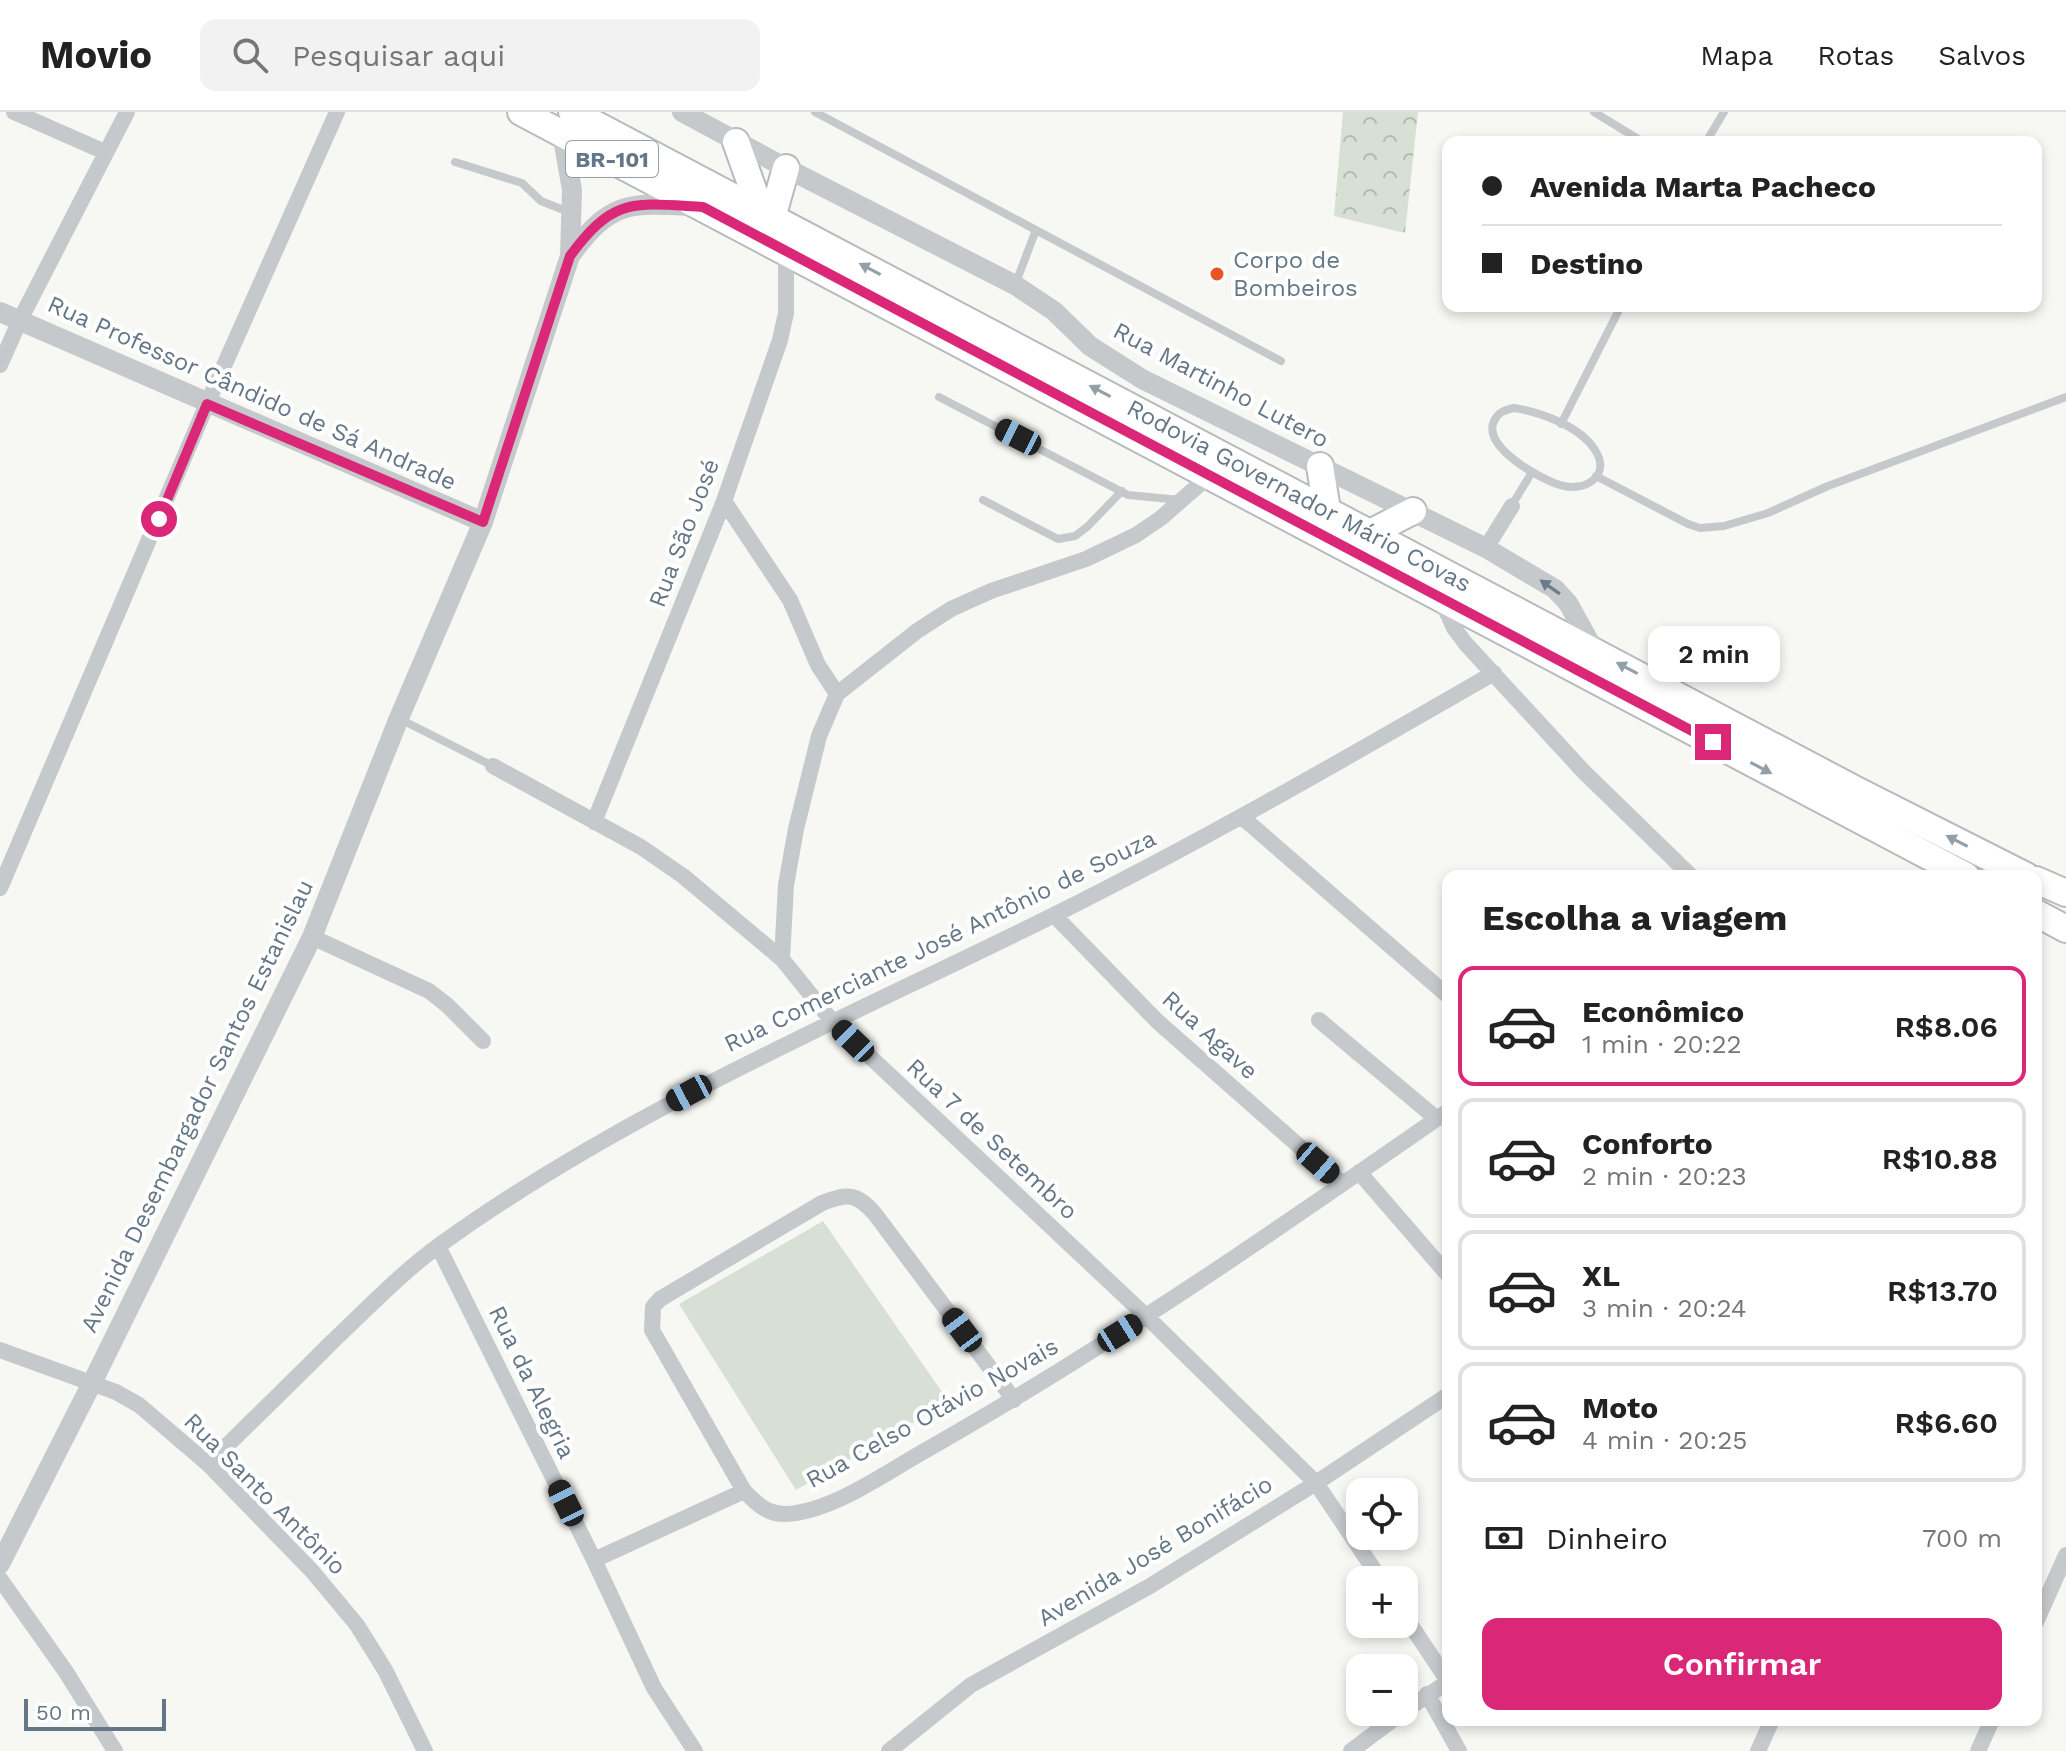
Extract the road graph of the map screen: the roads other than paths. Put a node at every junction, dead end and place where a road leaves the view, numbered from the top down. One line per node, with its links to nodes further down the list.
1 (14, 112): 13 (street)
2 (127, 112): 13 (street)
3 (337, 112): 30 (street)
4 (521, 112): 9 (highway, Rodovia Governador Mário Covas / BR-101)
5 (682, 112): 12 (street, Rua Martinho Lutero)
6 (815, 112): 19 (lane)
7 (1594, 112): 10 (lane)
8 (1724, 112): 11 (lane)
9 (567, 123): 16 (highway, Rodovia Governador Mário Covas / BR-101); 17 (street, Avenida Desembargador Santos Estanislau); 18 (highway, Rodovia Governador Mário Covas / BR-101)
10 (1633, 136)
11 (1710, 136)
12 (736, 142): 15 (street, Rua Martinho Lutero); 18 (highway)
13 (105, 152): 25 (street)
14 (455, 162): 17 (lane)
15 (786, 168): 18 (highway); 22 (street, Rua Martinho Lutero)
16 (703, 207): 20 (highway, Rodovia Governador Mário Covas / BR-101); 21 (street, Avenida Desembargador Santos Estanislau)
17 (572, 214): 21 (street, Avenida Desembargador Santos Estanislau)
18 (767, 215): 41 (highway, Rodovia Governador Mário Covas / BR-101, one-way to 18)
19 (1036, 230): 22 (lane); 26 (lane)
20 (786, 252): 34 (highway, Rodovia Governador Mário Covas / BR-101); 39 (street, Rua São José)
21 (570, 256): 43 (street, Avenida Desembargador Santos Estanislau)
22 (1015, 285): 32 (street, Rua Martinho Lutero)
23 (0, 312): 25 (street, Rua Professor Cândido de Sá Andrade)
24 (1618, 312): 31 (lane)
25 (20, 320): 27 (street); 30 (street, Rua Professor Cândido de Sá Andrade)
26 (1281, 361)
27 (0, 365)
28 (939, 397): 36 (lane)
29 (2066, 397): 35 (lane)
30 (207, 404): 43 (street, Rua Professor Cândido de Sá Andrade); 58 (street)
31 (1561, 424): 33 (lane); 35 (lane)
32 (1320, 466): 41 (highway); 42 (street, Rua Martinho Lutero)
33 (1532, 472): 35 (lane); 40 (lane)
34 (1209, 476): 38 (street); 46 (highway, Rodovia Governador Mário Covas / BR-101)
35 (1596, 476)
36 (1122, 491): 37 (lane); 38 (lane)
37 (983, 500)
38 (1181, 500): 49 (street)
39 (724, 501): 49 (street); 53 (street, Rua São José)
40 (1512, 506): 45 (street)
41 (1327, 510): 44 (highway, Rodovia Governador Mário Covas / BR-101)
42 (1413, 511): 44 (highway); 45 (street, Rua Martinho Lutero)
43 (483, 522): 50 (street, Avenida Desembargador Santos Estanislau)
44 (1370, 533): 47 (highway, Rodovia Governador Mário Covas / BR-101)
45 (1486, 548): 47 (street, Rua Martinho Lutero, one-way to 45)
46 (1441, 598): 48 (street); 55 (highway, Rodovia Governador Mário Covas / BR-101, one-way to 55)
47 (1594, 650): 56 (highway, Rodovia Governador Mário Covas / BR-101, one-way to 47)
48 (1494, 673): 52 (street, Rua Comerciante José Antônio de Souza); 54 (street)
49 (837, 694): 64 (street)
50 (399, 718): 51 (lane, Rua 7 de Setembro); 63 (street, Avenida Desembargador Santos Estanislau)
51 (493, 766): 53 (street, Rua 7 de Setembro)
52 (1242, 817): 60 (street, Rua Comerciante José Antônio de Souza); 65 (street)
53 (594, 822): 64 (street, Rua 7 de Setembro)
54 (1685, 870)
55 (1955, 870)
56 (2014, 870)
57 (2042, 883): 59 (highway)
58 (0, 888)
59 (2066, 893)
60 (1054, 915): 67 (street, Rua Comerciante José Antônio de Souza); 71 (street, Rua Agave)
61 (2042, 916): 62 (highway)
62 (2066, 929)
63 (312, 937): 68 (street); 76 (street, Avenida Desembargador Santos Estanislau)
64 (782, 959): 67 (street, Rua 7 de Setembro)
65 (1442, 991)
66 (1319, 1020): 69 (street, Rua Celso Otávio Novais)
67 (832, 1021): 72 (street, Rua Comerciante José Antônio de Souza); 74 (street, Rua 7 de Setembro)
68 (483, 1041)
69 (1442, 1115): 70 (street, Rua Celso Otávio Novais)
70 (1359, 1172): 71 (street, Rua Celso Otávio Novais); 73 (street)
71 (1341, 1183): 74 (street, Rua Celso Otávio Novais)
72 (438, 1246): 79 (street, Rua Comerciante José Antônio de Souza); 83 (street, Rua da Alegria)
73 (1442, 1268)
74 (1146, 1316): 78 (street, Rua Celso Otávio Novais); 80 (street, Rua 7 de Setembro)
75 (0, 1350): 76 (street, Rua Santo Antônio)
76 (91, 1385): 79 (street, Rua Santo Antônio); 84 (street, Avenida Desembargador Santos Estanislau)
77 (1442, 1399): 80 (street, Avenida José Bonifácio)
78 (1014, 1400): 81 (street, Rua Celso Otávio Novais); 81 (street)
79 (208, 1464): 100 (street, Rua Santo Antônio)
80 (1316, 1483): 85 (street, Rua 7 de Setembro); 102 (street, Avenida José Bonifácio)
81 (744, 1491): 83 (street)
82 (2066, 1555): 87 (street)
83 (594, 1560): 101 (street, Rua da Alegria)
84 (0, 1564)
85 (1372, 1566)
86 (0, 1579): 99 (street)
87 (2042, 1609)
88 (1418, 1636): 89 (street)
89 (1442, 1672)
90 (1442, 1685): 91 (street)
91 (1427, 1694): 92 (street); 93 (street)
92 (1418, 1701)
93 (1442, 1721)
94 (1385, 1726): 98 (street)
95 (1445, 1726): 103 (street)
96 (1769, 1726): 104 (street)
97 (1989, 1726): 105 (street)
98 (1353, 1750)
99 (115, 1751)
100 (425, 1751)
101 (695, 1751)
102 (889, 1751)
103 (1459, 1751)
104 (1758, 1751)
105 (1978, 1751)

